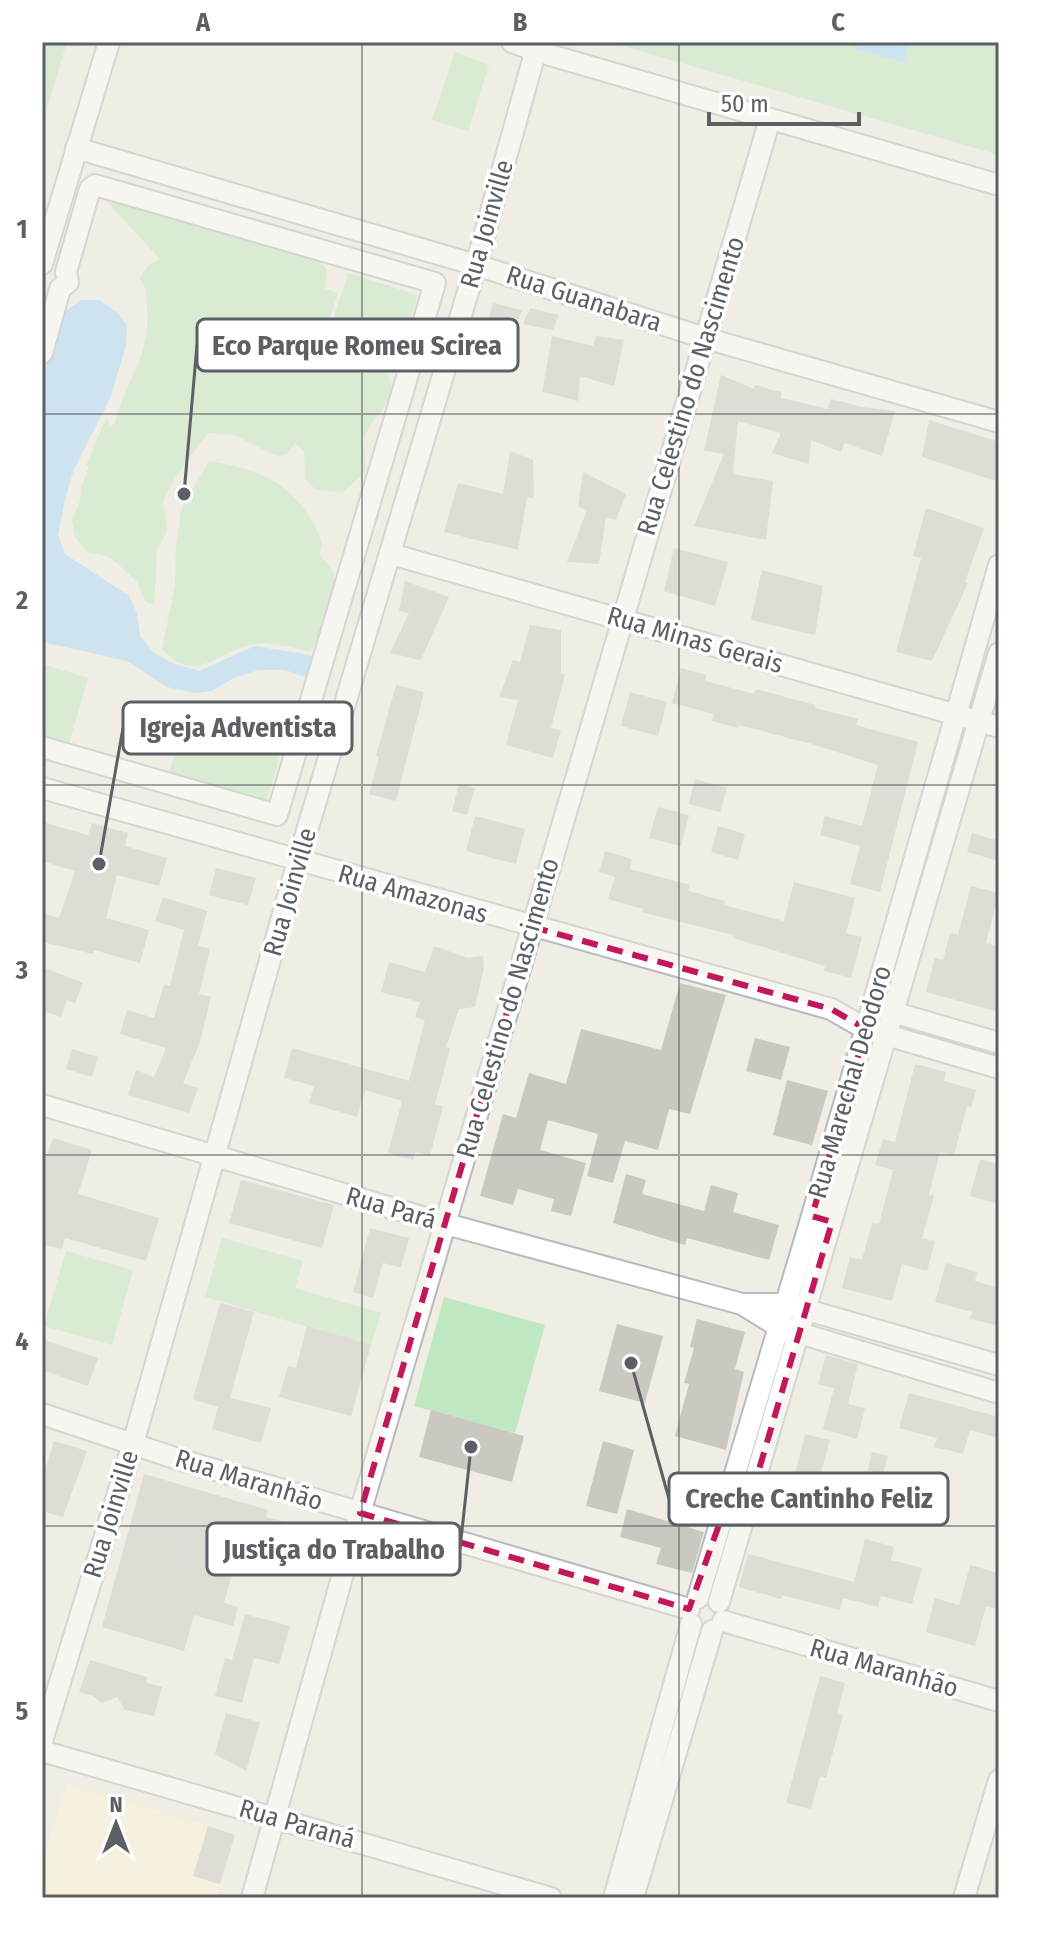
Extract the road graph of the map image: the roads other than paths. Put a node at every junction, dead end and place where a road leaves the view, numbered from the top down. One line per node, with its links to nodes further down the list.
1 (109, 42): 5 (street)
2 (512, 42): 3 (street)
3 (537, 47): 4 (street); 8 (street, Rua Joinville)
4 (770, 119): 6 (street); 9 (street, Rua Celestino do Nascimento)
5 (76, 148): 7 (street); 8 (street, Rua Guanabara)
6 (999, 185)
7 (42, 264)
8 (476, 265): 9 (street, Rua Guanabara); 12 (street, Rua Joinville)
9 (705, 338): 11 (street, Rua Guanabara); 15 (street, Rua Celestino do Nascimento)
10 (42, 353): 20 (street)
11 (999, 422)
12 (391, 554): 15 (street, Rua Minas Gerais); 24 (street, Rua Joinville)
13 (999, 565): 14 (street, Rua Marechal Deodoro)
14 (993, 608): 17 (street, Rua Marechal Deodoro)
15 (621, 620): 17 (street, Rua Minas Gerais); 27 (street, Rua Celestino do Nascimento)
16 (999, 653): 18 (street, Rua Marechal Deodoro)
17 (956, 714): 18 (street, Rua Minas Gerais); 22 (street, Rua Marechal Deodoro)
18 (979, 722): 19 (street, Rua Minas Gerais); 23 (street, Rua Marechal Deodoro)
19 (999, 727)
20 (42, 747)
21 (42, 788): 24 (street, Rua Amazonas)
22 (924, 827): 23 (street); 25 (street, Rua Marechal Deodoro)
23 (946, 834): 26 (street, Rua Marechal Deodoro)
24 (298, 861): 27 (street, Rua Amazonas); 38 (street, Rua Joinville)
25 (902, 904): 26 (street); 28 (street, Rua Marechal Deodoro)
26 (923, 912): 30 (street, Rua Marechal Deodoro)
27 (532, 927): 29 (street, Rua Amazonas); 41 (street, Rua Celestino do Nascimento)
28 (873, 1006): 29 (street); 30 (street); 31 (street, Rua Marechal Deodoro)
29 (831, 1009): 31 (street)
30 (893, 1012): 32 (street, Rua Marechal Deodoro); 33 (street)
31 (866, 1029): 32 (street); 36 (street, Rua Marechal Deodoro)
32 (887, 1035): 34 (street); 37 (street, Rua Marechal Deodoro)
33 (999, 1043)
34 (997, 1061)
35 (42, 1105): 38 (street, Rua Pará)
36 (836, 1133): 37 (street); 39 (street, Rua Marechal Deodoro)
37 (856, 1140): 40 (street, Rua Marechal Deodoro)
38 (215, 1156): 41 (street, Rua Pará); 54 (street, Rua Joinville)
39 (812, 1216): 40 (street); 43 (street, Rua Marechal Deodoro)
40 (832, 1222): 44 (street, Rua Marechal Deodoro)
41 (446, 1224): 42 (street, Rua Pará); 57 (street, Rua Celestino do Nascimento)
42 (742, 1304): 43 (street, Rua Pará); 45 (street, Rua Pará)
43 (786, 1304): 44 (street, Rua Pará); 45 (street, Rua Marechal Deodoro)
44 (806, 1310): 46 (street, Rua Marechal Deodoro); 47 (street, Rua Pará)
45 (779, 1327): 46 (street, Rua Pará); 52 (street, Rua Marechal Deodoro)
46 (799, 1333): 49 (street, Rua Pará); 53 (street, Rua Marechal Deodoro)
47 (917, 1341): 48 (street, Rua Pará); 49 (street)
48 (997, 1364): 50 (street)
49 (911, 1366): 50 (street, Rua Pará)
50 (993, 1391)
51 (42, 1414): 54 (street, Rua Maranhão)
52 (749, 1429): 53 (street); 55 (street, Rua Marechal Deodoro)
53 (769, 1435): 56 (street, Rua Marechal Deodoro)
54 (133, 1444): 57 (street, Rua Maranhão); 62 (street, Rua Joinville)
55 (726, 1505): 56 (street); 58 (street, Rua Marechal Deodoro)
56 (747, 1510): 59 (street, Rua Marechal Deodoro)
57 (360, 1513): 58 (street, Rua Maranhão); 66 (street, Rua Celestino do Nascimento)
58 (692, 1610): 59 (street); 59 (street); 61 (street, Rua Marechal Deodoro)
59 (718, 1618): 60 (street, Rua Maranhão); 61 (street, Rua Marechal Deodoro)
60 (999, 1701)
61 (673, 1726): 65 (street, Rua Marechal Deodoro)
62 (42, 1741)
63 (42, 1751): 66 (street, Rua Paraná)
64 (999, 1780): 71 (street)
65 (650, 1805): 69 (street, Rua Marechal Deodoro); 70 (street, Rua Marechal Deodoro)
66 (276, 1817): 67 (street, Rua Celestino do Nascimento); 68 (street, Rua Paraná)
67 (252, 1898)
68 (551, 1898)
69 (614, 1898)
70 (633, 1898)
71 (964, 1898)

